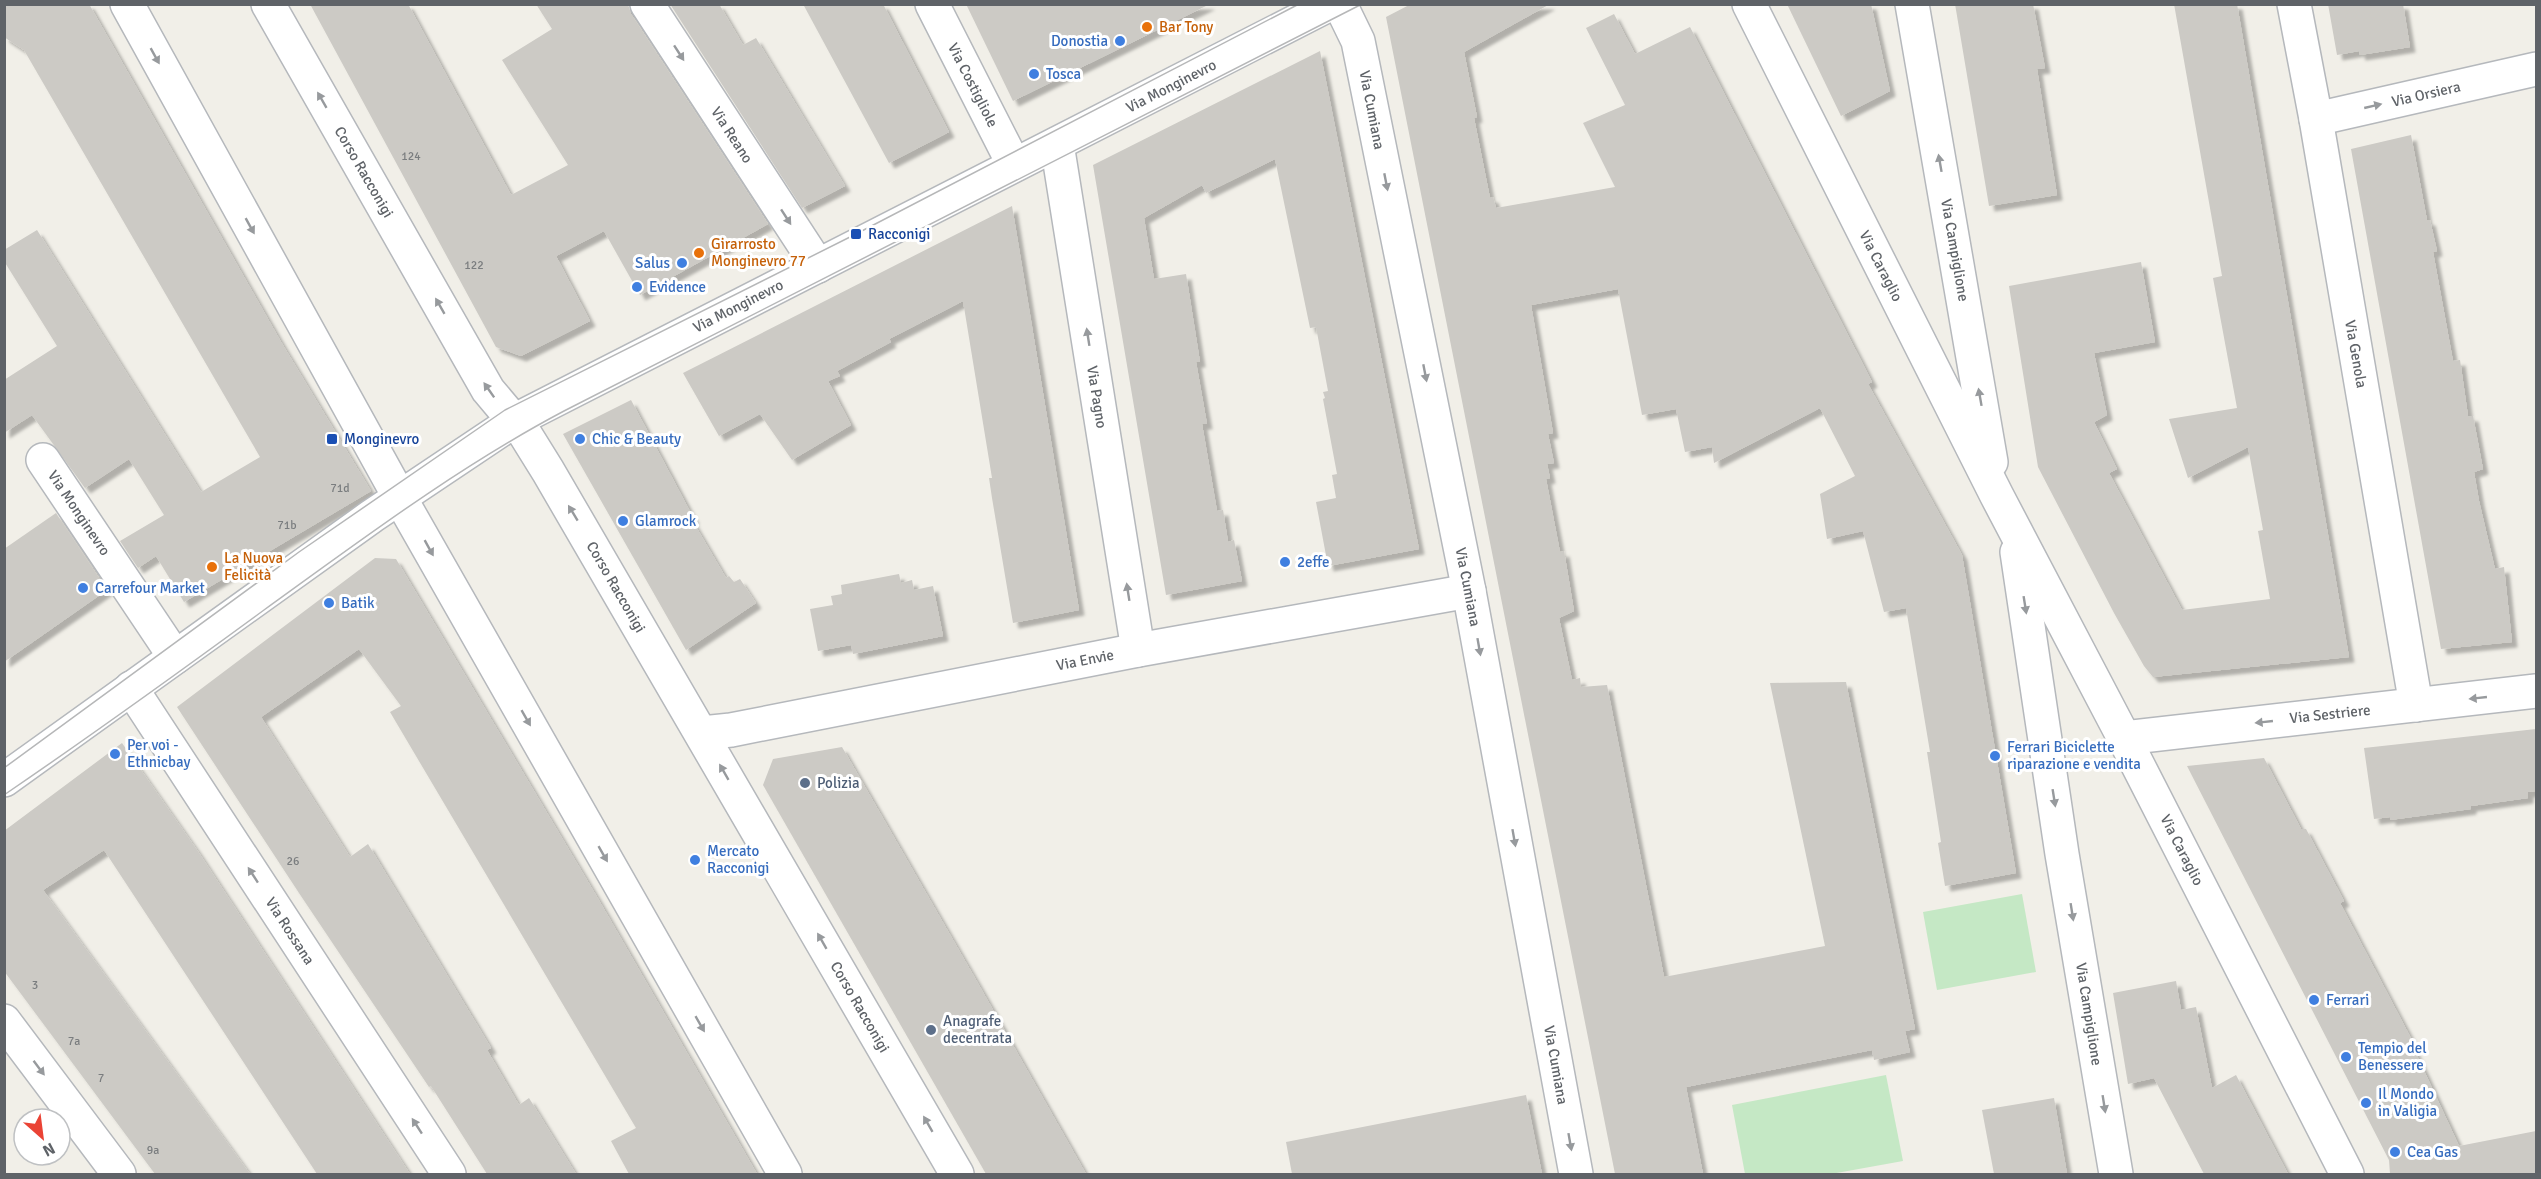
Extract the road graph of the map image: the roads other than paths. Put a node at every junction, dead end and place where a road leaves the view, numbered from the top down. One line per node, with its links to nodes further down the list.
1 (127, 4): 18 (street, one-way to 18)
2 (268, 4): 15 (street, Corso Racconigi, one-way to 2)
3 (647, 4): 14 (street, Via Reano, one-way to 14)
4 (932, 4): 13 (street, Via Costigliole)
5 (1330, 4): 12 (street, Via Monginevro)
6 (1340, 4): 20 (street, Via Cumiana, one-way to 20)
7 (1749, 4): 17 (street, Via Caraglio)
8 (1912, 4): 17 (street, Via Campiglione, one-way to 8)
9 (2294, 4): 11 (street, Via Genola)
10 (2536, 69): 11 (street, Via Orsiera, one-way to 10)
11 (2316, 119): 25 (street, Via Genola)
12 (1057, 144): 13 (street, Via Monginevro); 21 (street, Via Pagno, one-way to 12)
13 (1014, 165): 14 (street, Via Monginevro)
14 (818, 266): 15 (street, Via Monginevro)
15 (514, 421): 18 (street, Via Monginevro); 26 (street, Corso Racconigi, one-way to 15)
16 (43, 460): 22 (street, Via Monginevro)
17 (1997, 496): 19 (street, Via Caraglio)
18 (400, 498): 22 (street, Via Monginevro); 33 (street, one-way to 33)
19 (2013, 526): 27 (street, Via Caraglio); 29 (street, Via Caraglio, one-way to 29)
20 (1469, 591): 21 (street, Via Envie); 35 (street, Via Cumiana, one-way to 35)
21 (1137, 650): 26 (street, Via Envie)
22 (175, 657): 23 (street, Via Monginevro)
23 (131, 688): 28 (street, Via Monginevro); 32 (street, Via Rossana, one-way to 23)
24 (2536, 691): 25 (street, Via Sestriere, one-way to 25)
25 (2416, 705): 27 (street, Via Sestriere, one-way to 27)
26 (702, 733): 34 (street, Corso Racconigi, one-way to 26)
27 (2124, 738): 37 (street, Via Caraglio)
28 (4, 780)
29 (2062, 854): 36 (street, Via Campiglione, one-way to 36)
30 (4, 1021): 31 (street, one-way to 31)
31 (119, 1174)
32 (449, 1174)
33 (786, 1174)
34 (957, 1174)
35 (1576, 1174)
36 (2116, 1174)
37 (2347, 1174)

